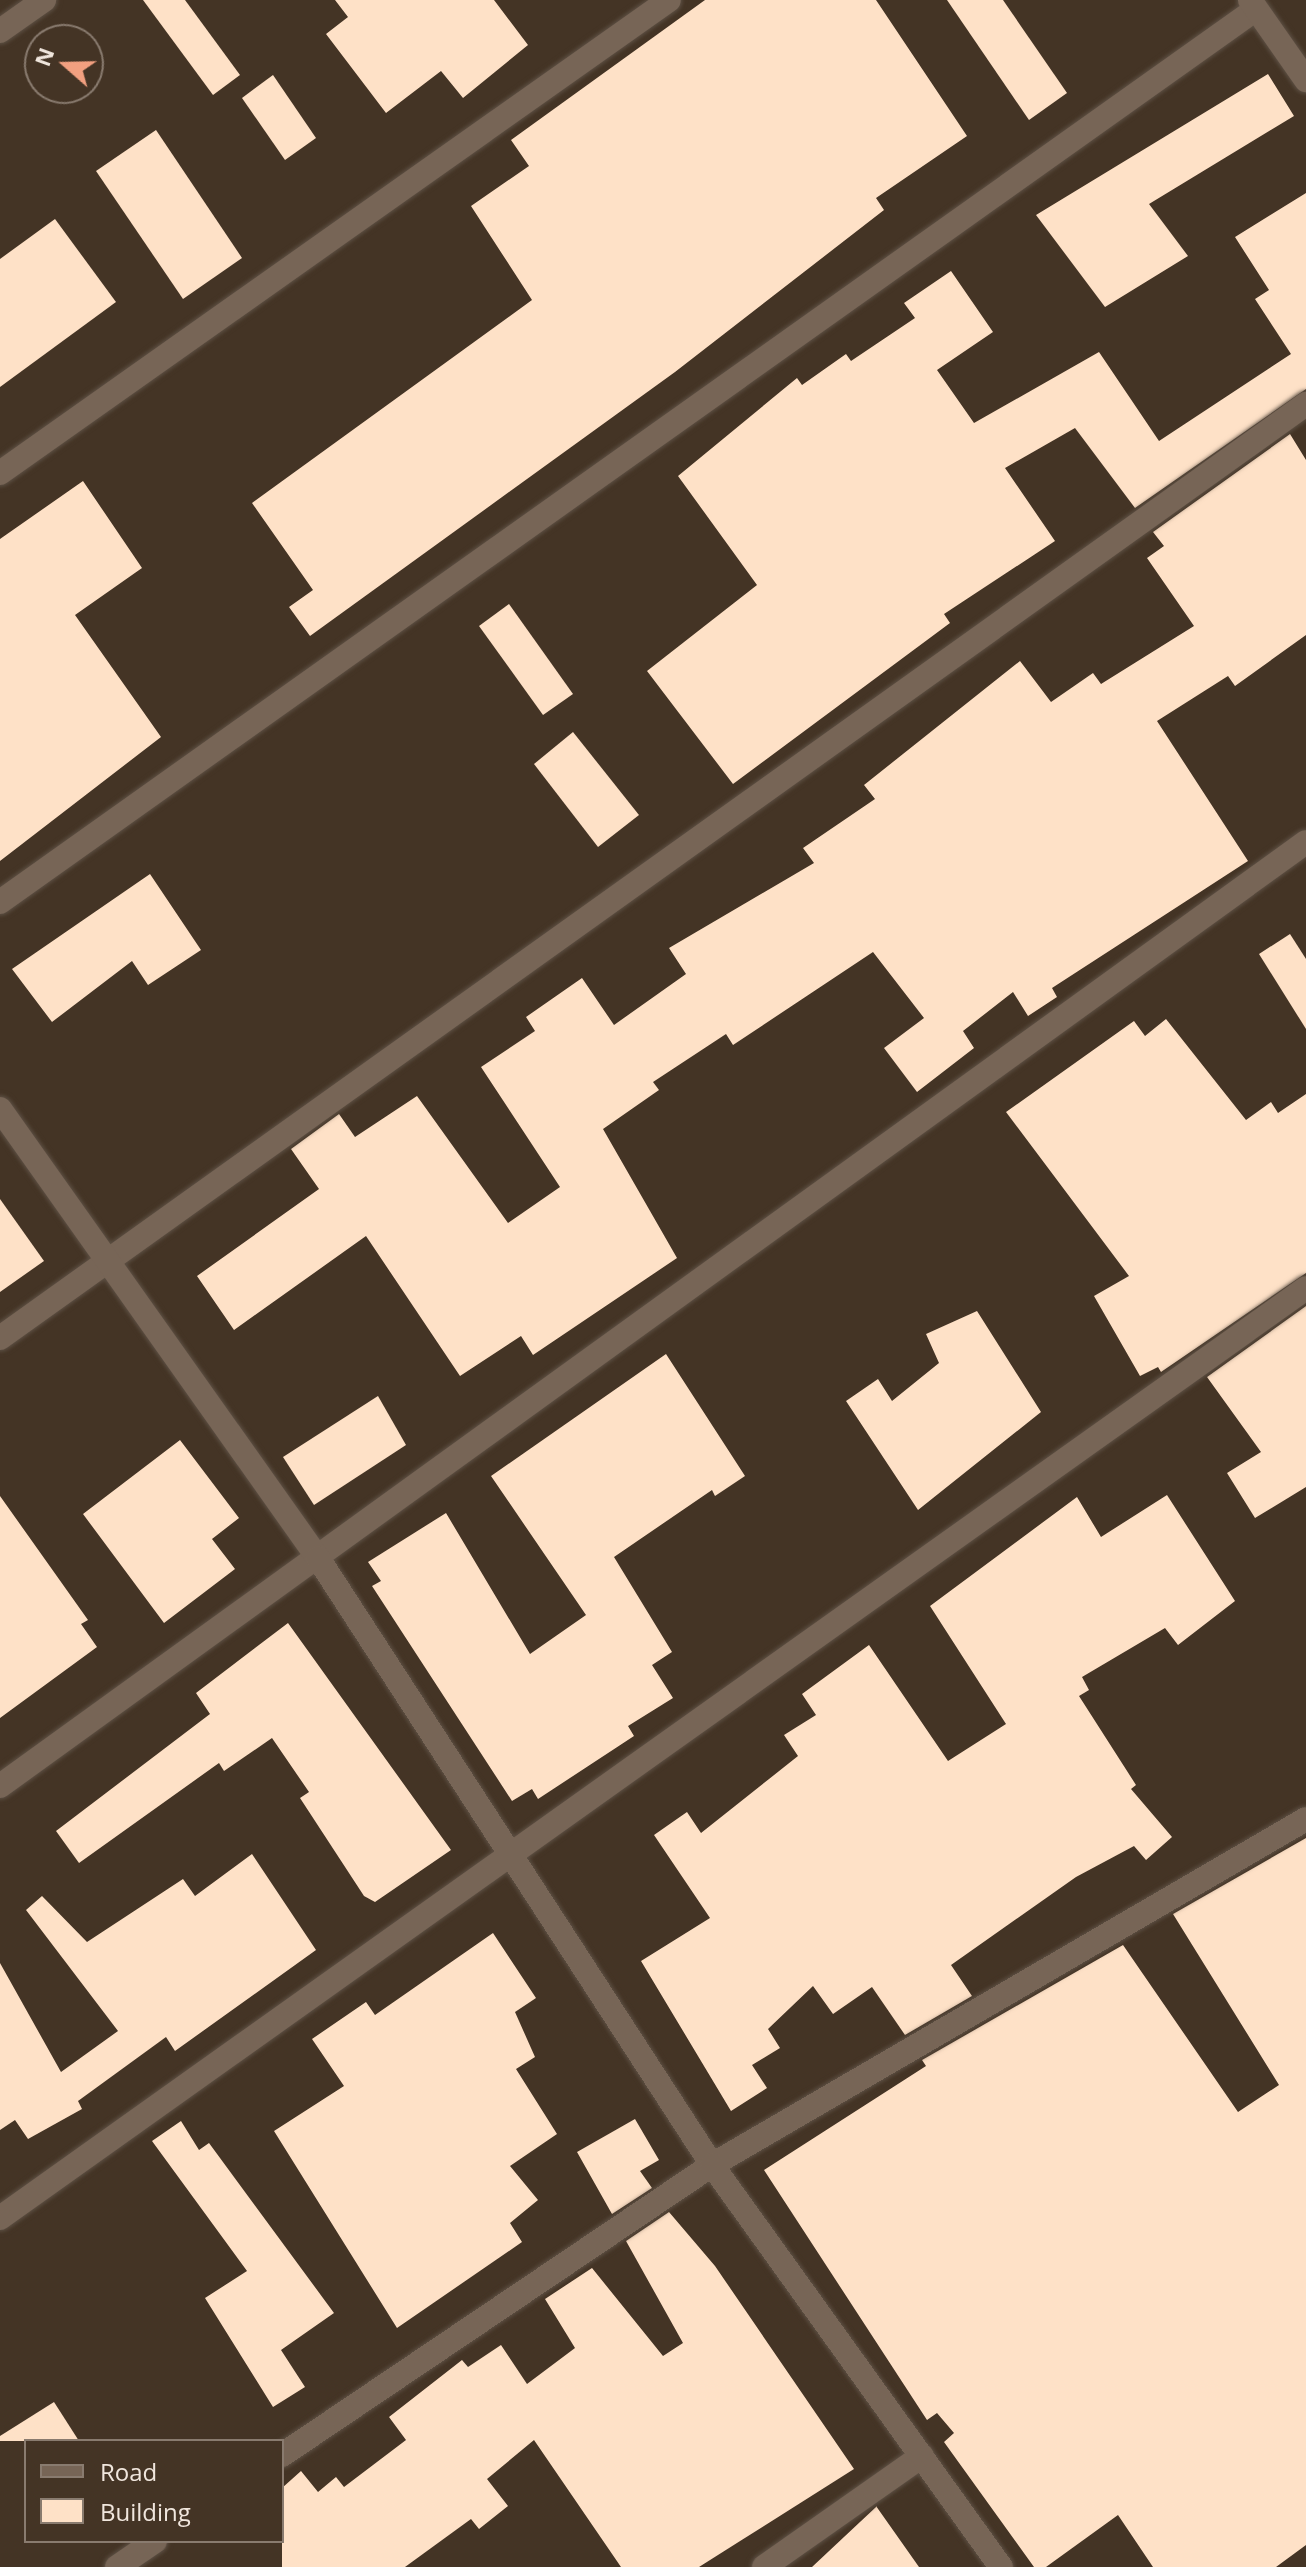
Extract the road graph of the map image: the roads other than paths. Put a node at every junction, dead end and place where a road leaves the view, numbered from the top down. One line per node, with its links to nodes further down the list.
1 (44, 0): 4 (street)
2 (669, 0): 7 (street)
3 (1253, 5): 5 (street); 9 (street)
4 (0, 31)
5 (1306, 80)
6 (1306, 404): 11 (street)
7 (0, 473)
8 (1306, 842): 14 (street)
9 (0, 902)
10 (0, 1109): 11 (street)
11 (108, 1261): 13 (street); 14 (street)
12 (1306, 1288): 17 (street)
13 (0, 1338)
14 (318, 1558): 15 (street); 17 (street)
15 (0, 1786)
16 (1306, 1819): 18 (street)
17 (511, 1856): 18 (street); 19 (street)
18 (712, 2165): 20 (street); 21 (street)
19 (0, 2218)
20 (284, 2454)
21 (922, 2456): 24 (street); 25 (street)
22 (152, 2543): 23 (street)
23 (117, 2567)
24 (764, 2567)
25 (1001, 2567)

